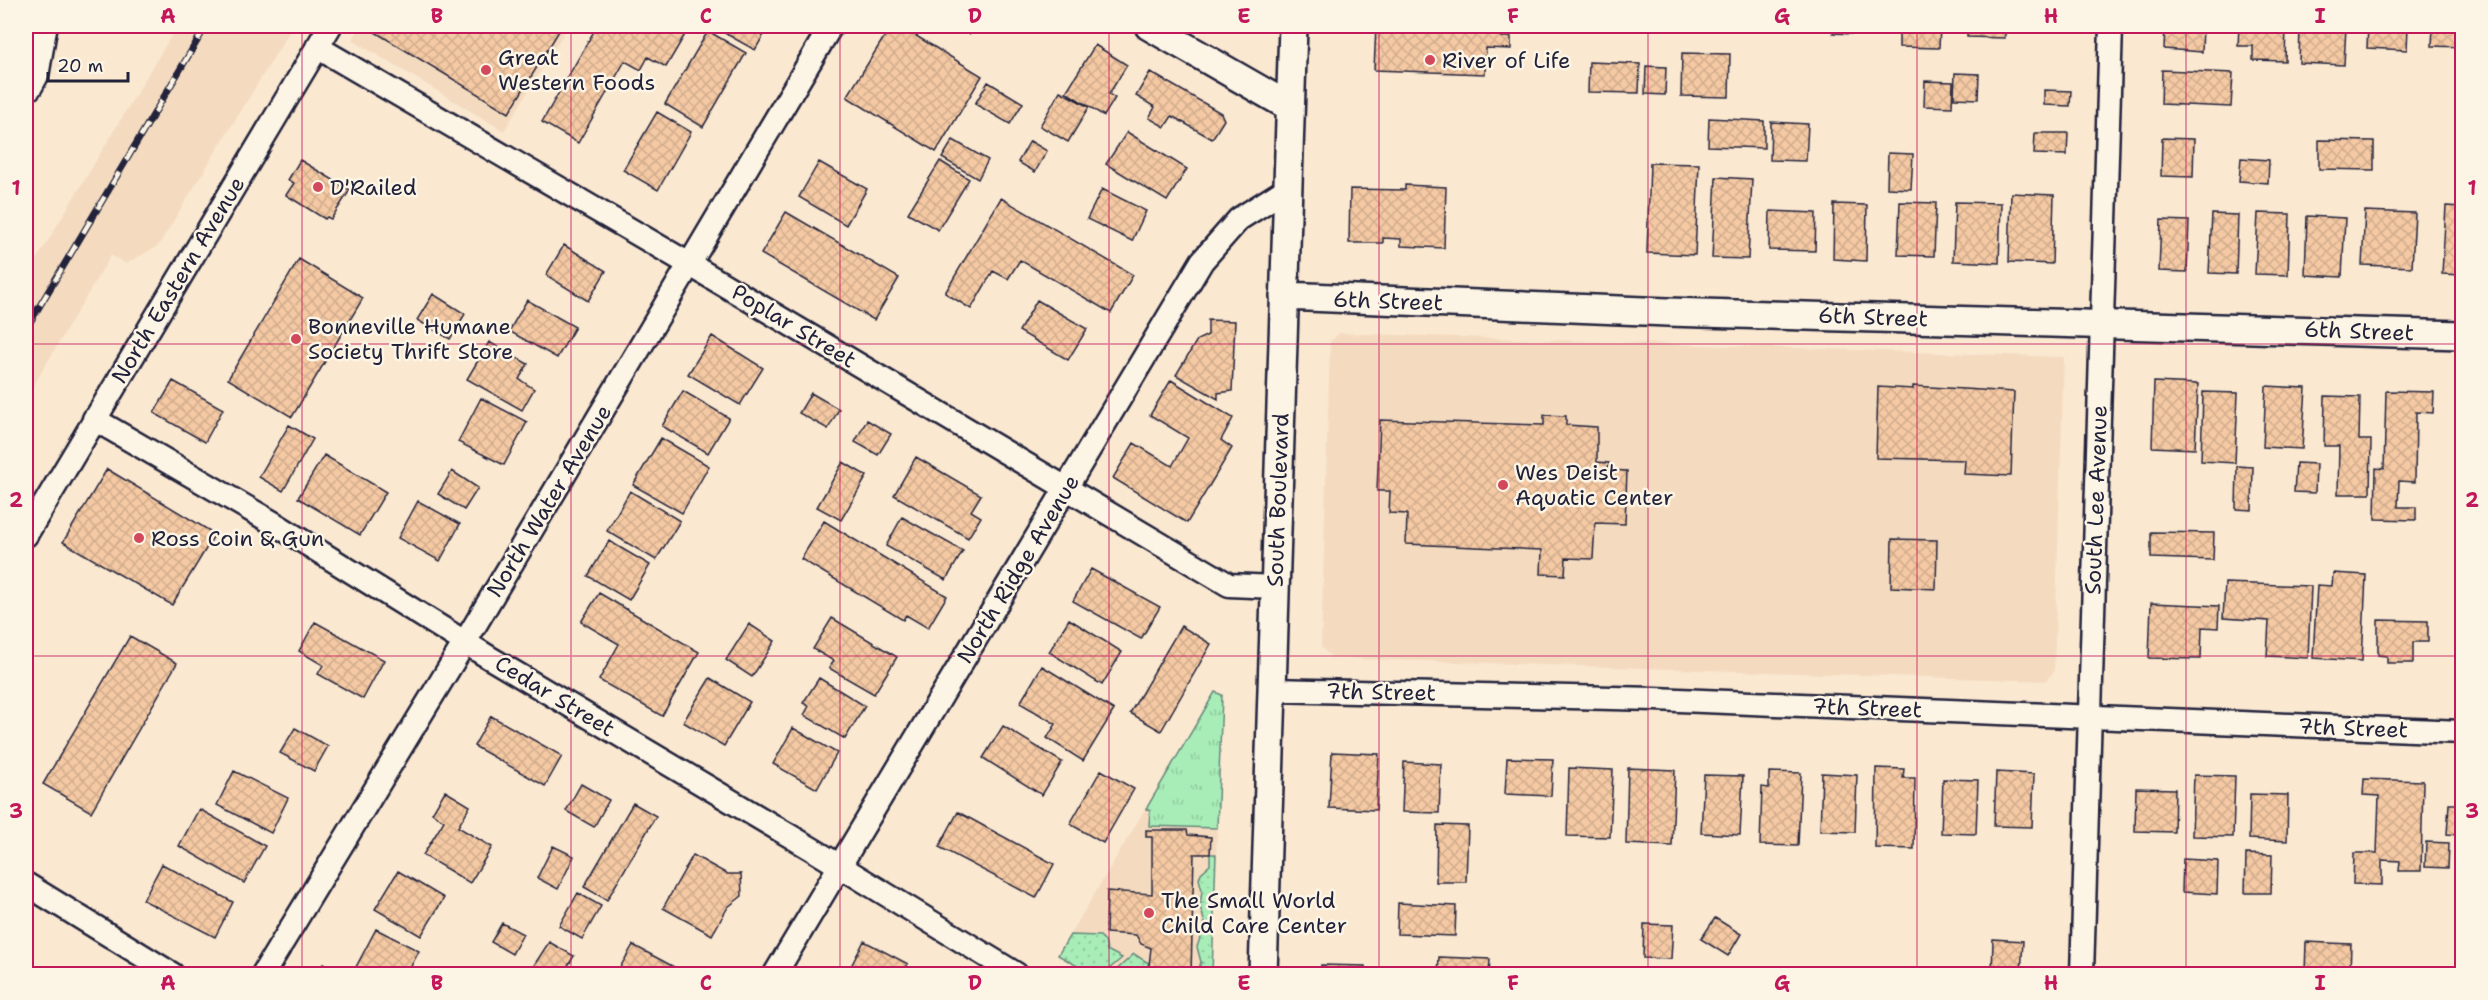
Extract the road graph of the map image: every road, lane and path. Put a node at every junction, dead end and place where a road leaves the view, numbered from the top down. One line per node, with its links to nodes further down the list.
1 (40, 26): 8 (highway)
2 (330, 26): 7 (street, North Eastern Avenue)
3 (831, 26): 11 (street, North Water Avenue)
4 (1149, 26): 9 (street)
5 (1293, 26): 9 (street, South Boulevard)
6 (2111, 26): 13 (street, South Lee Avenue)
7 (317, 47): 11 (street, Poplar Street); 15 (street, North Eastern Avenue)
8 (26, 84)
9 (1290, 107): 10 (street, South Boulevard)
10 (1288, 188): 12 (street, South Boulevard); 16 (street, North Ridge Avenue)
11 (689, 264): 16 (street, Poplar Street); 19 (street, North Water Avenue)
12 (1284, 296): 13 (street, 6th Street); 18 (street, South Boulevard)
13 (2101, 324): 14 (street, 6th Street); 21 (street, South Lee Avenue)
14 (2463, 334)
15 (94, 419): 17 (street, North Eastern Avenue); 19 (street, Cedar Street)
16 (1066, 489): 18 (street, Poplar Street); 23 (street, North Ridge Avenue)
17 (26, 535)
18 (1275, 586): 20 (street, South Boulevard)
19 (465, 642): 23 (street, Cedar Street); 26 (street, North Water Avenue)
20 (1272, 690): 21 (street, 7th Street); 29 (street, South Boulevard)
21 (2088, 717): 22 (street, 7th Street); 30 (street, South Lee Avenue)
22 (2463, 732)
23 (839, 867): 27 (street, North Ridge Avenue); 28 (street, Cedar Street)
24 (26, 884): 25 (street)
25 (172, 975)
26 (263, 975)
27 (774, 975)
28 (1016, 975)
29 (1263, 975)
30 (2082, 975)

